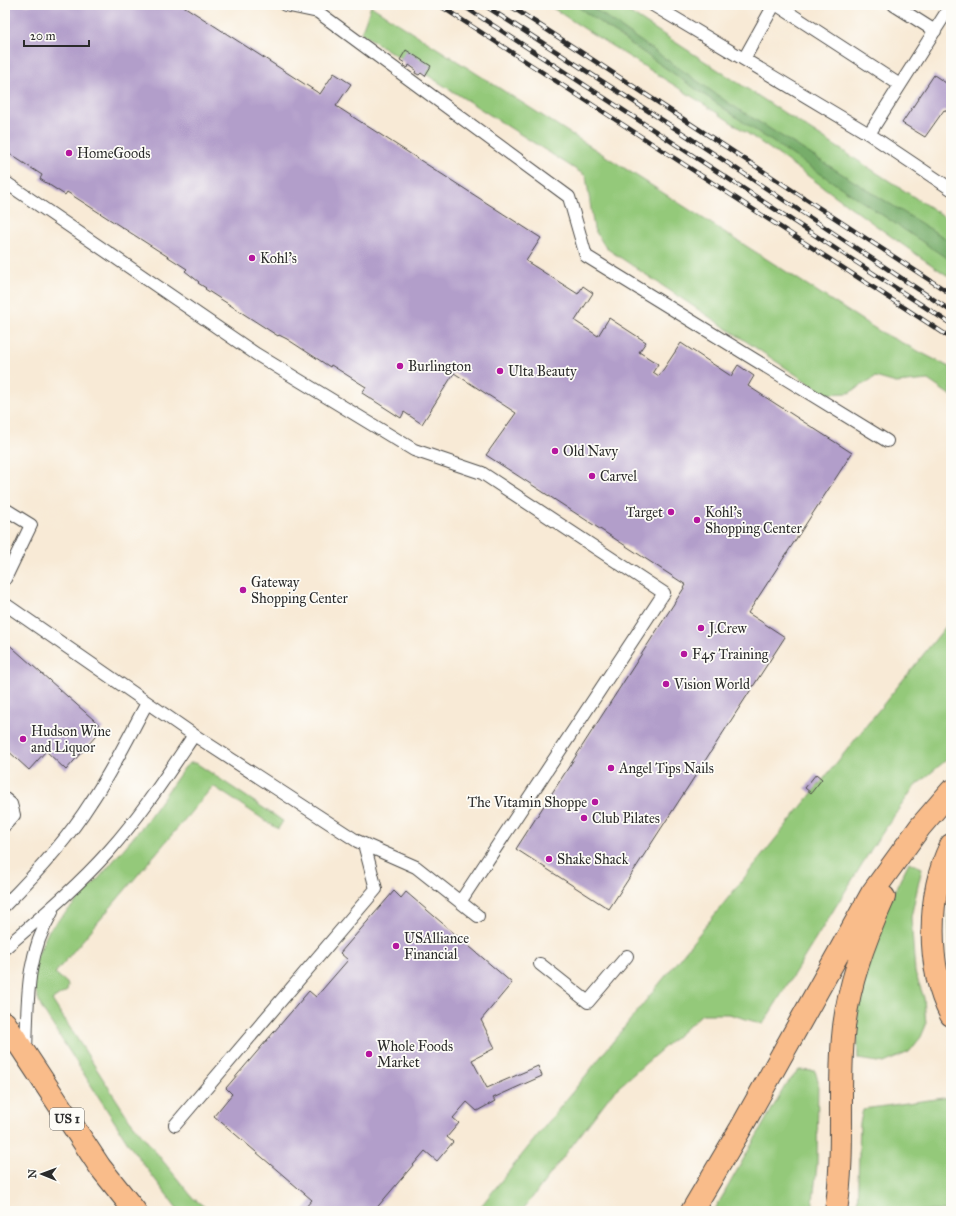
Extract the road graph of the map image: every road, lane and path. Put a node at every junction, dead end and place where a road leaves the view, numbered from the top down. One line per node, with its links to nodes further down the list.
1 (284, 5): 12 (lane)
2 (653, 5): 7 (lane)
3 (775, 5): 7 (lane); 8 (lane)
4 (894, 5): 6 (lane)
5 (951, 5): 6 (lane)
6 (934, 31): 8 (lane)
7 (744, 59): 9 (lane)
8 (900, 85): 9 (lane)
9 (869, 134): 11 (lane)
10 (5, 182): 25 (lane)
11 (951, 189)
12 (887, 441)
13 (5, 509): 14 (lane)
14 (5, 578)
15 (5, 604): 16 (lane)
16 (147, 703): 17 (lane); 26 (lane)
17 (194, 735): 22 (lane); 24 (lane)
18 (951, 791): 21 (main road)
19 (5, 799): 20 (lane)
20 (5, 825)
21 (920, 827): 36 (main road); 37 (main road)
22 (364, 844): 25 (lane); 34 (lane)
23 (951, 845): 31 (main road)
24 (57, 902): 28 (lane); 33 (lane)
25 (460, 902): 27 (lane)
26 (5, 905)
27 (478, 916)
28 (5, 948)
29 (627, 956): 30 (lane)
30 (540, 964)
31 (951, 1015)
32 (5, 1023): 33 (main road, US 1)
33 (26, 1052): 35 (main road, US 1)
34 (175, 1125)
35 (135, 1211)
36 (692, 1211)
37 (836, 1211)

